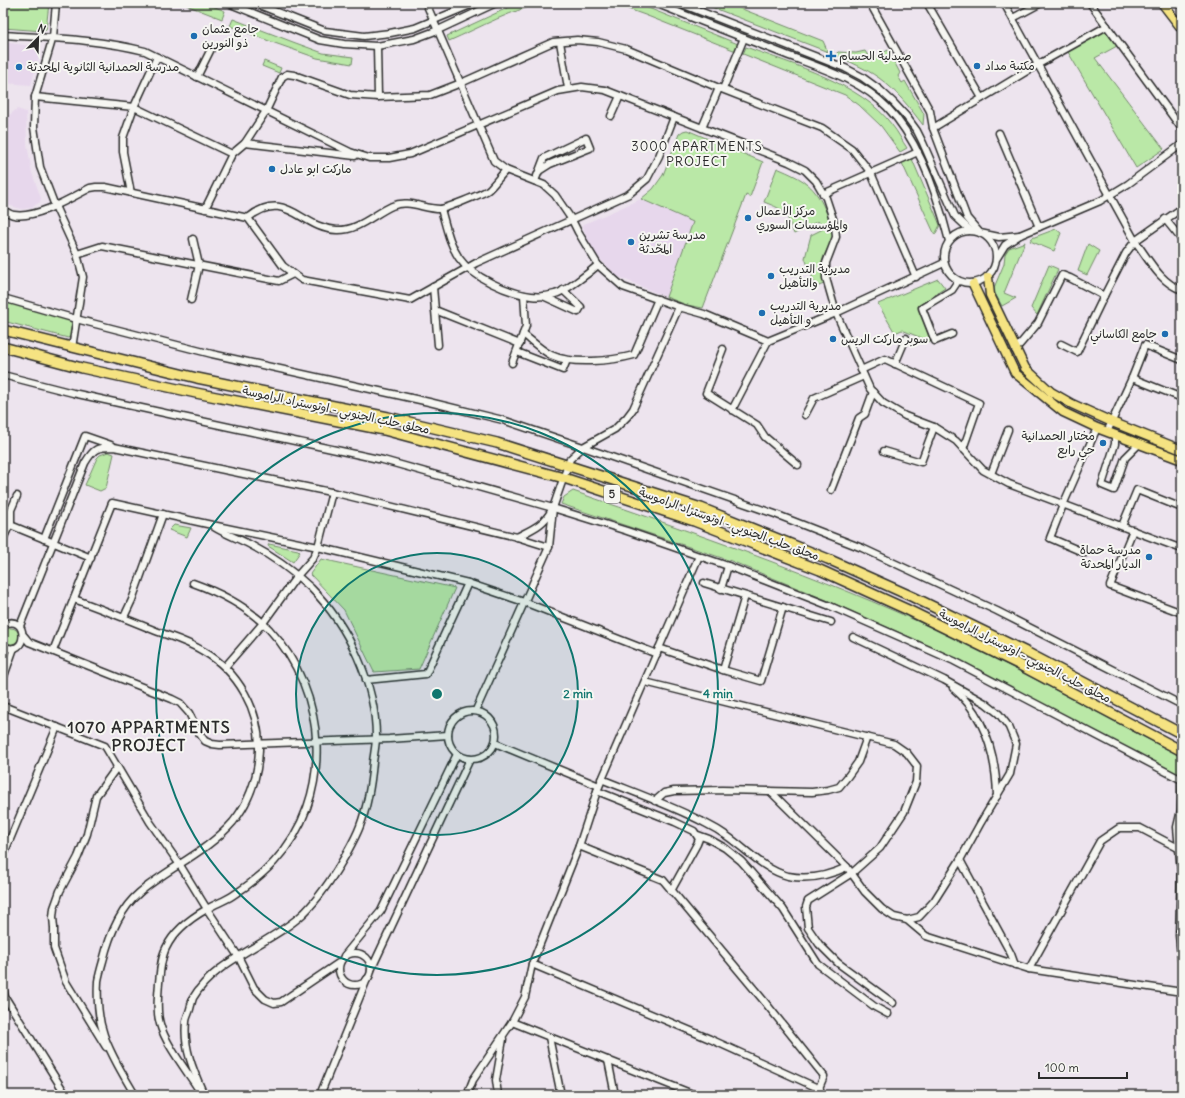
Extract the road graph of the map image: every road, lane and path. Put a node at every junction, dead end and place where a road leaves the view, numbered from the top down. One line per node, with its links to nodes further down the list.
1 (56, 3): 23 (street)
2 (228, 3): 17 (street)
3 (254, 3): 15 (street)
4 (426, 3): 18 (street)
5 (475, 3): 18 (street)
6 (496, 3): 21 (street)
7 (655, 3): 24 (street)
8 (679, 3): 25 (street)
9 (870, 3): 48 (street)
10 (927, 3): 41 (street)
11 (1004, 3): 16 (street)
12 (1041, 3): 16 (street)
13 (1090, 3): 19 (street)
14 (1162, 3): 20 (main road)
15 (273, 10): 17 (street); 18 (street)
16 (1013, 18): 32 (street)
17 (269, 20): 27 (street)
18 (434, 21): 21 (street)
19 (1107, 26): 32 (street); 49 (street)
20 (1182, 29)
21 (438, 30): 27 (street); 35 (street)
22 (3, 35): 23 (street)
23 (53, 37): 30 (street); 39 (street)
24 (744, 38): 28 (street); 37 (street)
25 (768, 38): 28 (street); 31 (street)
26 (560, 42): 35 (street); 36 (street); 37 (street)
27 (377, 46): 40 (street)
28 (765, 46): 33 (street)
29 (211, 49): 34 (street)
30 (157, 57): 34 (street); 42 (street)
31 (820, 59): 33 (street); 72 (street)
32 (1037, 65): 41 (street); 62 (street)
33 (817, 67): 53 (street)
34 (197, 77): 43 (street)
35 (461, 83): 40 (street); 46 (street)
36 (568, 88): 38 (street); 46 (street)
37 (721, 89): 47 (street); 58 (street)
38 (620, 96): 44 (street); 45 (street)
39 (35, 97): 42 (street); 63 (street)
40 (378, 97): 43 (street)
41 (982, 98): 48 (street)
42 (134, 107): 54 (street); 60 (street)
43 (266, 111): 51 (street); 55 (street)
44 (612, 116)
45 (674, 117): 47 (street); 70 (street)
46 (479, 125): 55 (street); 56 (street)
47 (702, 128): 61 (street)
48 (933, 128): 73 (street)
49 (1182, 129)
50 (999, 133): 71 (street)
51 (245, 143): 54 (street); 55 (street)
52 (1182, 144): 62 (street)
53 (918, 152): 58 (street); 78 (street)
54 (232, 154): 65 (street)
55 (368, 158)
56 (506, 170): 59 (street); 66 (street)
57 (539, 171): 57 (street); 59 (street)
58 (871, 173): 61 (street); 86 (street)
59 (535, 181): 70 (street)
60 (131, 192): 63 (street); 65 (street)
61 (823, 194): 101 (street)
62 (1111, 195): 71 (street); 76 (street)
63 (55, 206): 67 (street); 79 (street)
64 (1182, 208): 69 (street)
65 (205, 209): 68 (street)
66 (441, 209): 68 (street); 84 (street)
67 (3, 210)
68 (248, 218): 85 (street)
69 (1165, 219): 76 (street); 77 (street)
70 (572, 220): 83 (street); 84 (street)
71 (1040, 227): 74 (street)
72 (971, 231): 73 (street); 78 (street)
73 (980, 233): 74 (street); 80 (street)
74 (1020, 235): 80 (street)
75 (193, 239): 82 (street)
76 (1135, 240): 92 (street); 95 (street)
77 (1182, 240)
78 (949, 241): 81 (street)
79 (77, 254): 82 (street); 102 (street)
80 (997, 258): 87 (street)
81 (944, 263): 86 (street); 88 (street)
82 (199, 265): 85 (street); 98 (street)
83 (598, 265): 91 (street); 97 (street)
84 (468, 267): 90 (street); 93 (street)
85 (293, 274): 90 (street)
86 (916, 277): 101 (street)
87 (988, 277): 89 (street); 114 (main road)
88 (958, 281): 89 (street); 105 (street)
89 (973, 284): 129 (main road)
90 (433, 287): 100 (street)
91 (563, 290): 94 (street); 94 (street)
92 (1182, 290)
93 (524, 295): 94 (street); 104 (street)
94 (542, 296)
95 (1104, 296): 109 (street); 114 (street)
96 (3, 298): 102 (street)
97 (658, 299): 99 (street); 116 (street)
98 (191, 300)
99 (679, 307): 107 (street); 134 (street)
100 (435, 310): 108 (street); 110 (street)
101 (836, 313): 107 (street); 120 (street)
102 (76, 319): 112 (street); 134 (street)
103 (3, 330): 112 (highway, محلق حلب الجنوبي - اوتوستراد الراموسة / 5)
104 (523, 334): 108 (street); 116 (street)
105 (952, 334)
106 (906, 338): 119 (street)
107 (768, 340): 125 (street)
108 (520, 344): 115 (street)
109 (1061, 344)
110 (438, 345)
111 (3, 347): 142 (highway, محلق حلب الجنوبي - اوتوستراد الراموسة / 5)
112 (72, 348): 139 (highway, محلق حلب الجنوبي - اوتوستراد الراموسة / 5)
113 (723, 349): 125 (street)
114 (1015, 350): 127 (main road)
115 (517, 352): 116 (street); 118 (street)
116 (567, 360)
117 (1182, 360): 122 (street)
118 (512, 363)
119 (895, 364): 120 (street); 135 (street)
120 (863, 373): 123 (street); 126 (street)
121 (3, 375): 147 (street)
122 (1132, 378): 124 (street); 127 (street)
123 (873, 392): 128 (street); 143 (street)
124 (1182, 398)
125 (732, 410): 140 (street)
126 (805, 415)
127 (1112, 422): 131 (street); 136 (main road)
128 (934, 427): 135 (street); 137 (street)
129 (1097, 428): 131 (main road); 146 (street)
130 (1008, 430): 141 (street)
131 (1111, 434): 132 (main road); 132 (street)
132 (1140, 444): 138 (main road)
133 (114, 447): 144 (street); 156 (street); 157 (street)
134 (583, 447): 139 (street); 192 (street)
135 (963, 449): 141 (street)
136 (1182, 450)
137 (884, 451)
138 (1182, 460)
139 (567, 465): 142 (street); 196 (highway, محلق حلب الجنوبي - اوتوستراد الراموسة / 5)
140 (798, 465)
141 (991, 474): 146 (street)
142 (564, 478): 147 (street); 203 (highway, محلق حلب الجنوبي - اوتوستراد الراموسة / 5)
143 (831, 490)
144 (332, 492): 154 (street); 158 (street)
145 (17, 496): 150 (street)
146 (1062, 505): 152 (street); 161 (street)
147 (553, 508): 154 (street); 159 (street); 162 (street)
148 (1182, 508): 152 (street)
149 (164, 514): 151 (street); 163 (street); 175 (street)
150 (6, 524): 155 (street); 156 (street)
151 (212, 525): 158 (street); 165 (street)
152 (1122, 526): 153 (street)
153 (1133, 530): 160 (street); 174 (street)
154 (517, 537): 159 (street)
155 (3, 539)
156 (44, 539): 157 (street)
157 (54, 543): 163 (street); 179 (street)
158 (318, 547): 165 (street); 167 (street)
159 (549, 547): 172 (street)
160 (1182, 550)
161 (1085, 553)
162 (699, 556): 164 (street); 185 (street)
163 (91, 558): 171 (street)
164 (728, 566): 169 (street); 208 (street)
165 (297, 576): 177 (street); 189 (street)
166 (193, 583): 177 (street)
167 (468, 583): 172 (street); 189 (street)
168 (704, 583): 169 (street)
169 (722, 589): 170 (street)
170 (745, 596): 173 (street); 187 (street)
171 (74, 599): 175 (street); 184 (street)
172 (524, 602): 185 (street); 194 (street)
173 (783, 607): 176 (street); 187 (street)
174 (1182, 613)
175 (124, 617): 186 (street)
176 (830, 622)
177 (263, 623): 186 (street); 200 (street)
178 (3, 625): 179 (street)
179 (20, 626): 180 (street)
180 (24, 636): 183 (street); 184 (street)
181 (853, 638): 190 (street)
182 (3, 646): 183 (street)
183 (14, 648): 188 (street)
184 (53, 651): 201 (street)
185 (658, 651): 187 (street); 191 (street)
186 (225, 667): 201 (street)
187 (723, 670)
188 (3, 679)
189 (366, 680): 199 (street)
190 (944, 680): 211 (street); 211 (street)
191 (645, 682): 198 (street); 207 (street)
192 (1182, 705)
193 (3, 706): 195 (street)
194 (476, 710): 197 (street); 202 (street)
195 (57, 727): 206 (street); 216 (street)
196 (1182, 734)
197 (448, 735): 199 (street); 204 (street)
198 (867, 737): 210 (street); 220 (street)
199 (376, 739): 200 (street); 224 (street)
200 (317, 741): 201 (street); 222 (street)
201 (259, 743): 218 (street)
202 (495, 743): 205 (street); 209 (street)
203 (1182, 751)
204 (457, 754): 205 (street); 225 (street)
205 (470, 759): 231 (street)
206 (117, 767): 218 (street); 241 (street)
207 (601, 779): 209 (street); 212 (street)
208 (1182, 780): 215 (street)
209 (598, 788): 213 (street); 214 (street)
210 (770, 791): 212 (street); 219 (street)
211 (997, 797): 217 (street)
212 (655, 801): 219 (street)
213 (698, 836): 221 (street); 236 (street)
214 (579, 846): 221 (street); 227 (street)
215 (1180, 849): 229 (street); 230 (street)
216 (3, 856)
217 (960, 860): 223 (street); 228 (street)
218 (180, 864): 222 (street); 241 (street)
219 (847, 867): 220 (street)
220 (852, 873): 223 (street); 235 (street)
221 (671, 891): 243 (street)
222 (207, 909): 224 (street); 246 (street)
223 (907, 920): 228 (street)
224 (238, 956): 226 (street); 246 (street)
225 (344, 956): 226 (street); 231 (street)
226 (340, 962): 232 (street)
227 (532, 964): 237 (street); 243 (street)
228 (1015, 965): 230 (street)
229 (1182, 967)
230 (1029, 969): 234 (street)
231 (371, 970): 232 (street)
232 (367, 979): 247 (street)
233 (3, 986): 244 (street)
234 (1182, 992)
235 (893, 1003)
236 (888, 1014)
237 (512, 1022): 238 (street); 239 (street)
238 (503, 1037): 248 (street); 249 (street)
239 (549, 1037): 240 (street); 250 (street)
240 (608, 1060): 242 (street); 251 (street)
241 (118, 1067): 245 (street)
242 (678, 1088): 252 (street); 253 (street)
243 (818, 1092)
244 (66, 1095)
245 (135, 1095)
246 (204, 1095)
247 (320, 1095)
248 (467, 1095)
249 (498, 1095)
250 (561, 1095)
251 (615, 1095)
252 (679, 1095)
253 (695, 1095)

